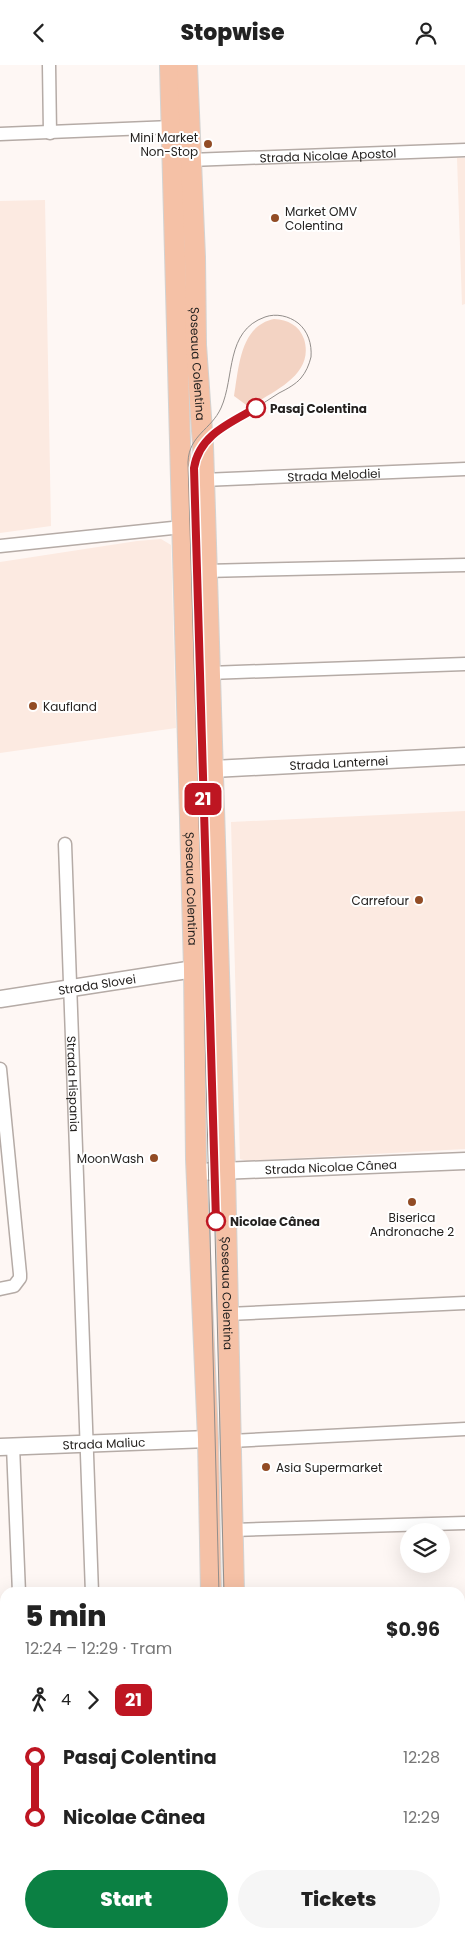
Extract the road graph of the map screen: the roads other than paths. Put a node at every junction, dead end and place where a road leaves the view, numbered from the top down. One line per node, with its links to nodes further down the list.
1 (49, 65): 5 (street)
2 (170, 65): 4 (main road, Șoseaua Colentina)
3 (187, 65): 8 (main road, Șoseaua Colentina)
4 (172, 127): 5 (street); 11 (main road, Șoseaua Colentina)
5 (50, 133): 6 (street)
6 (0, 134)
7 (465, 150): 8 (street, Strada Nicolae Apostol)
8 (190, 160): 10 (main road, Șoseaua Colentina)
9 (465, 469): 10 (street, Strada Melodiei)
10 (203, 480): 14 (main road, Șoseaua Colentina)
11 (182, 527): 12 (street); 20 (main road, Șoseaua Colentina)
12 (0, 546)
13 (465, 565): 14 (street)
14 (205, 571): 16 (main road, Șoseaua Colentina)
15 (465, 664): 16 (street)
16 (209, 673): 18 (main road, Șoseaua Colentina)
17 (465, 756): 18 (street, Strada Lanternei)
18 (213, 769): 25 (main road, Șoseaua Colentina)
19 (65, 844): 21 (street, Strada Hispania)
20 (194, 969): 21 (street, Strada Slovei); 26 (main road, Șoseaua Colentina)
21 (70, 987): 22 (street, Strada Slovei); 33 (street, Strada Hispania)
22 (0, 999)
23 (0, 1069): 27 (street)
24 (465, 1161): 25 (street, Strada Nicolae Cânea)
25 (225, 1171): 26 (street, Strada Nicolae Cânea); 29 (main road, Șoseaua Colentina)
26 (197, 1172): 31 (main road, Șoseaua Colentina)
27 (0, 1289)
28 (465, 1303): 29 (street)
29 (228, 1314): 32 (main road, Șoseaua Colentina)
30 (465, 1429): 32 (street)
31 (208, 1439): 33 (street, Strada Maliuc); 39 (main road, Șoseaua Colentina)
32 (231, 1441): 36 (main road, Șoseaua Colentina)
33 (86, 1443): 34 (street, Strada Maliuc); 38 (street, Strada Hispania)
34 (7, 1446): 37 (street)
35 (465, 1523): 36 (street)
36 (233, 1530): 40 (main road, Șoseaua Colentina)
37 (19, 1587)
38 (92, 1587)
39 (211, 1587)
40 (234, 1587)

